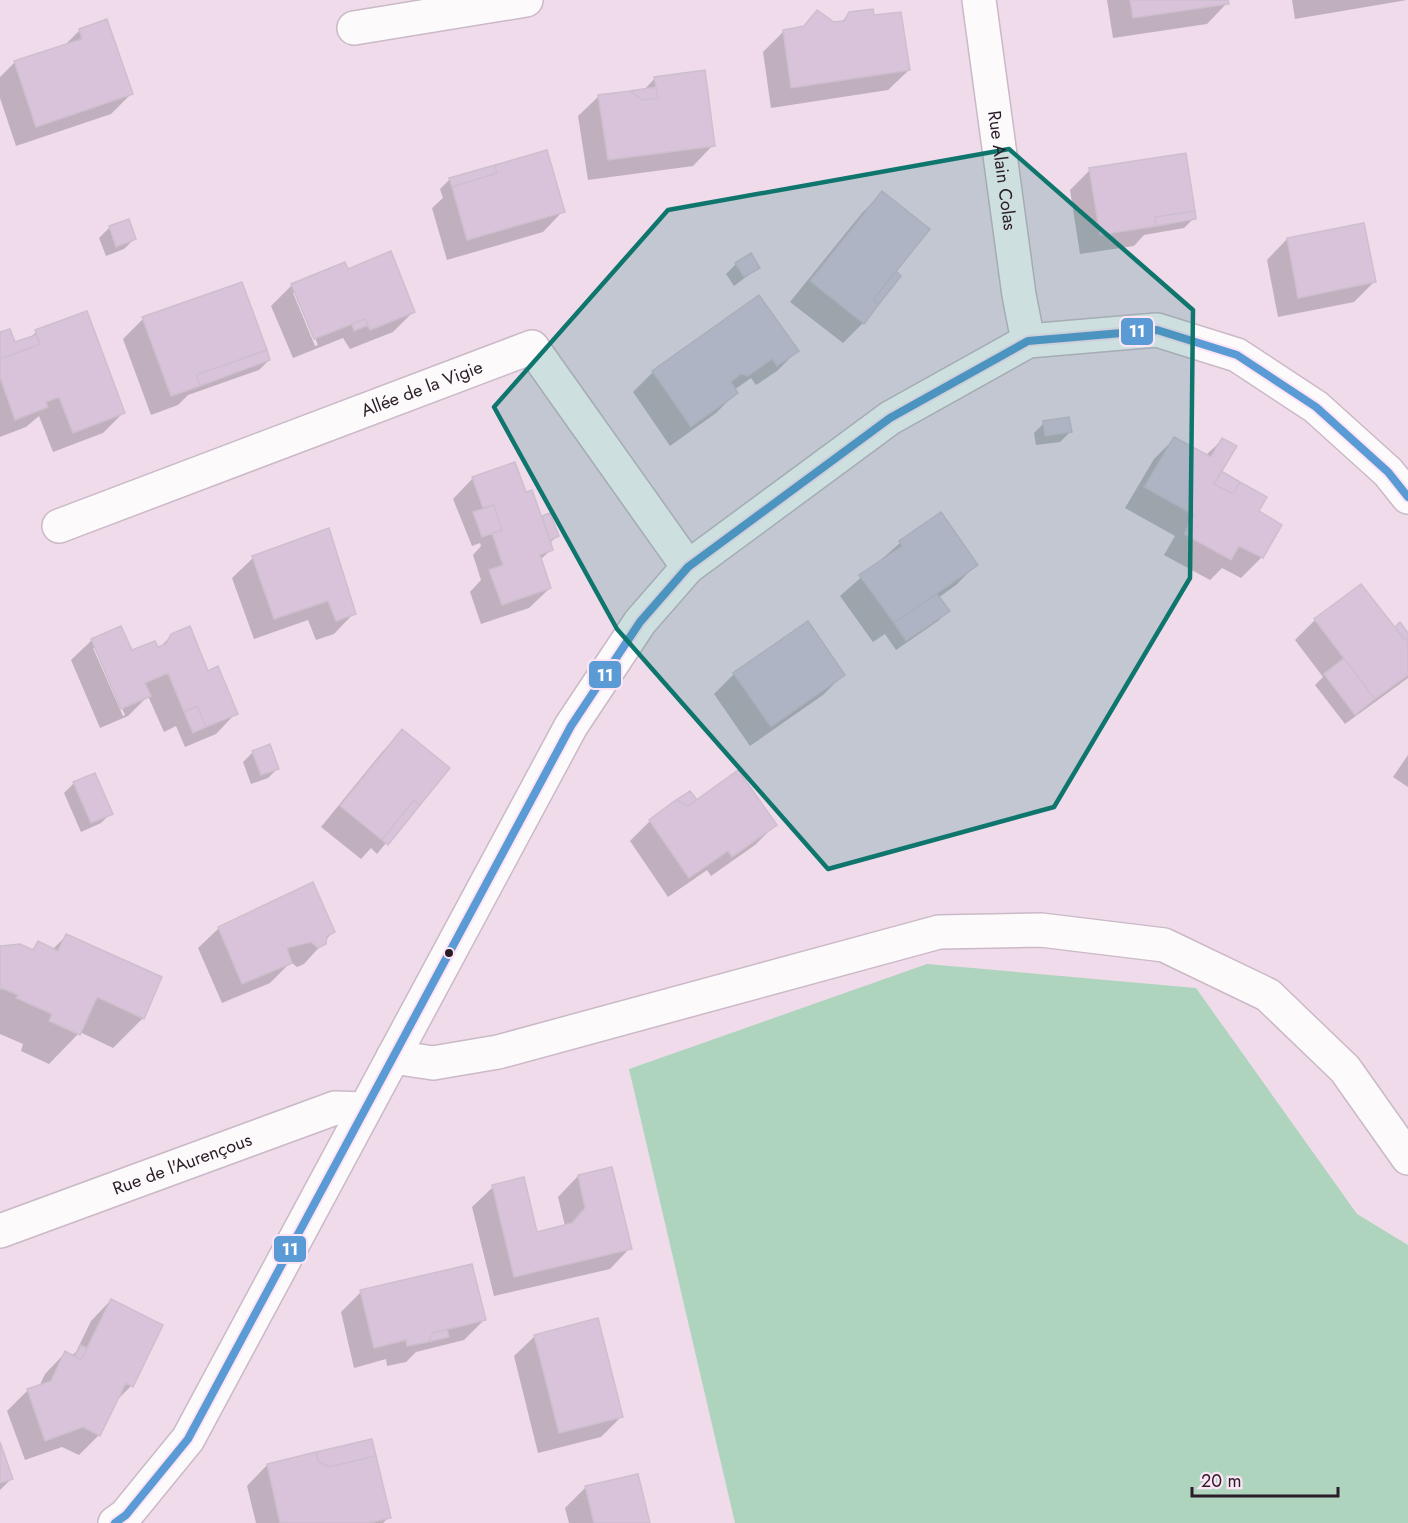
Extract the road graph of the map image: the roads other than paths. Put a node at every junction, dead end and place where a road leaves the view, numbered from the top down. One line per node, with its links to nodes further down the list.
1 (526, 0): 3 (street)
2 (979, 0): 4 (street, Rue Alain Colas)
3 (354, 28)
4 (1028, 341): 5 (street); 7 (street)
5 (1408, 497)
6 (59, 526): 7 (street, Allée de la Vigie)
7 (688, 567): 8 (street)
8 (393, 1057): 9 (street); 10 (street)
9 (365, 1108): 11 (street, Rue de l'Aurençous); 12 (street)
10 (1408, 1158)
11 (0, 1231)
12 (125, 1520)

